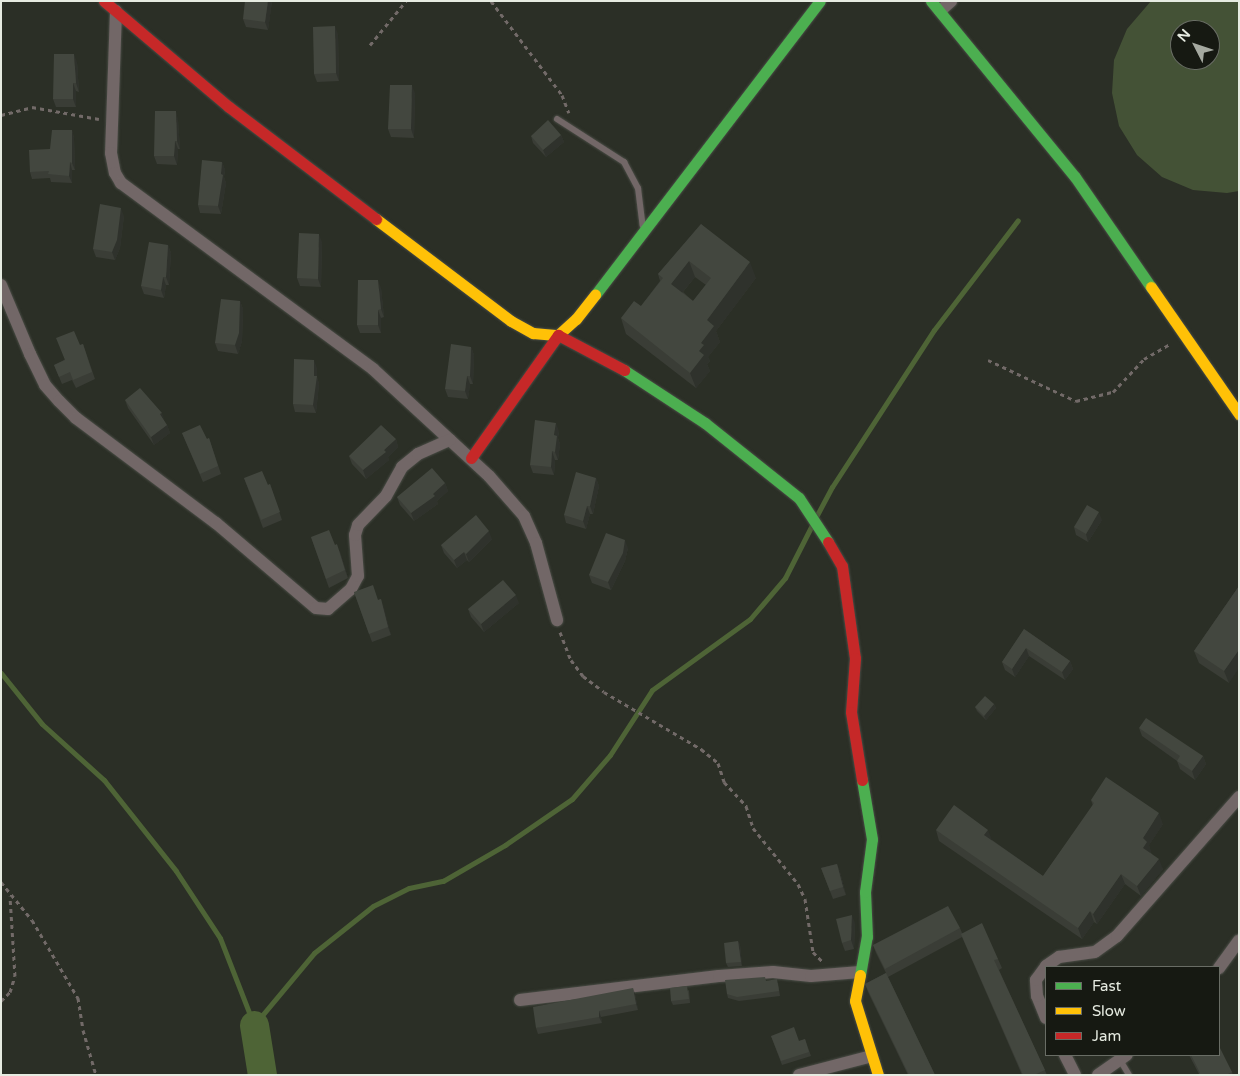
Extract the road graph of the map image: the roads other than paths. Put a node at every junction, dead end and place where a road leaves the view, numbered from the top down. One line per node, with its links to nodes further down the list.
1 (104, 1): 5 (street)
2 (820, 1): 8 (street)
3 (931, 1): 6 (street)
4 (951, 1): 6 (street)
5 (116, 11): 10 (street); 12 (street)
6 (940, 11): 11 (street)
7 (557, 119): 8 (lane)
8 (643, 232): 10 (street)
9 (1, 285): 12 (street)
10 (558, 335): 13 (street); 20 (street)
11 (1239, 414)
12 (450, 440): 13 (street)
13 (471, 458): 14 (street)
14 (557, 620)
15 (1239, 797): 17 (street)
16 (1239, 940): 19 (street)
17 (1046, 966)
18 (1045, 967): 22 (street)
19 (1220, 967)
20 (860, 972): 21 (street); 23 (street)
21 (520, 1000)
22 (1045, 1016)
23 (872, 1056): 26 (street); 27 (street)
24 (1066, 1056): 28 (street)
25 (1124, 1057): 29 (street); 30 (lane)
26 (799, 1075)
27 (878, 1075)
28 (1075, 1075)
29 (1098, 1075)
30 (1129, 1075)

